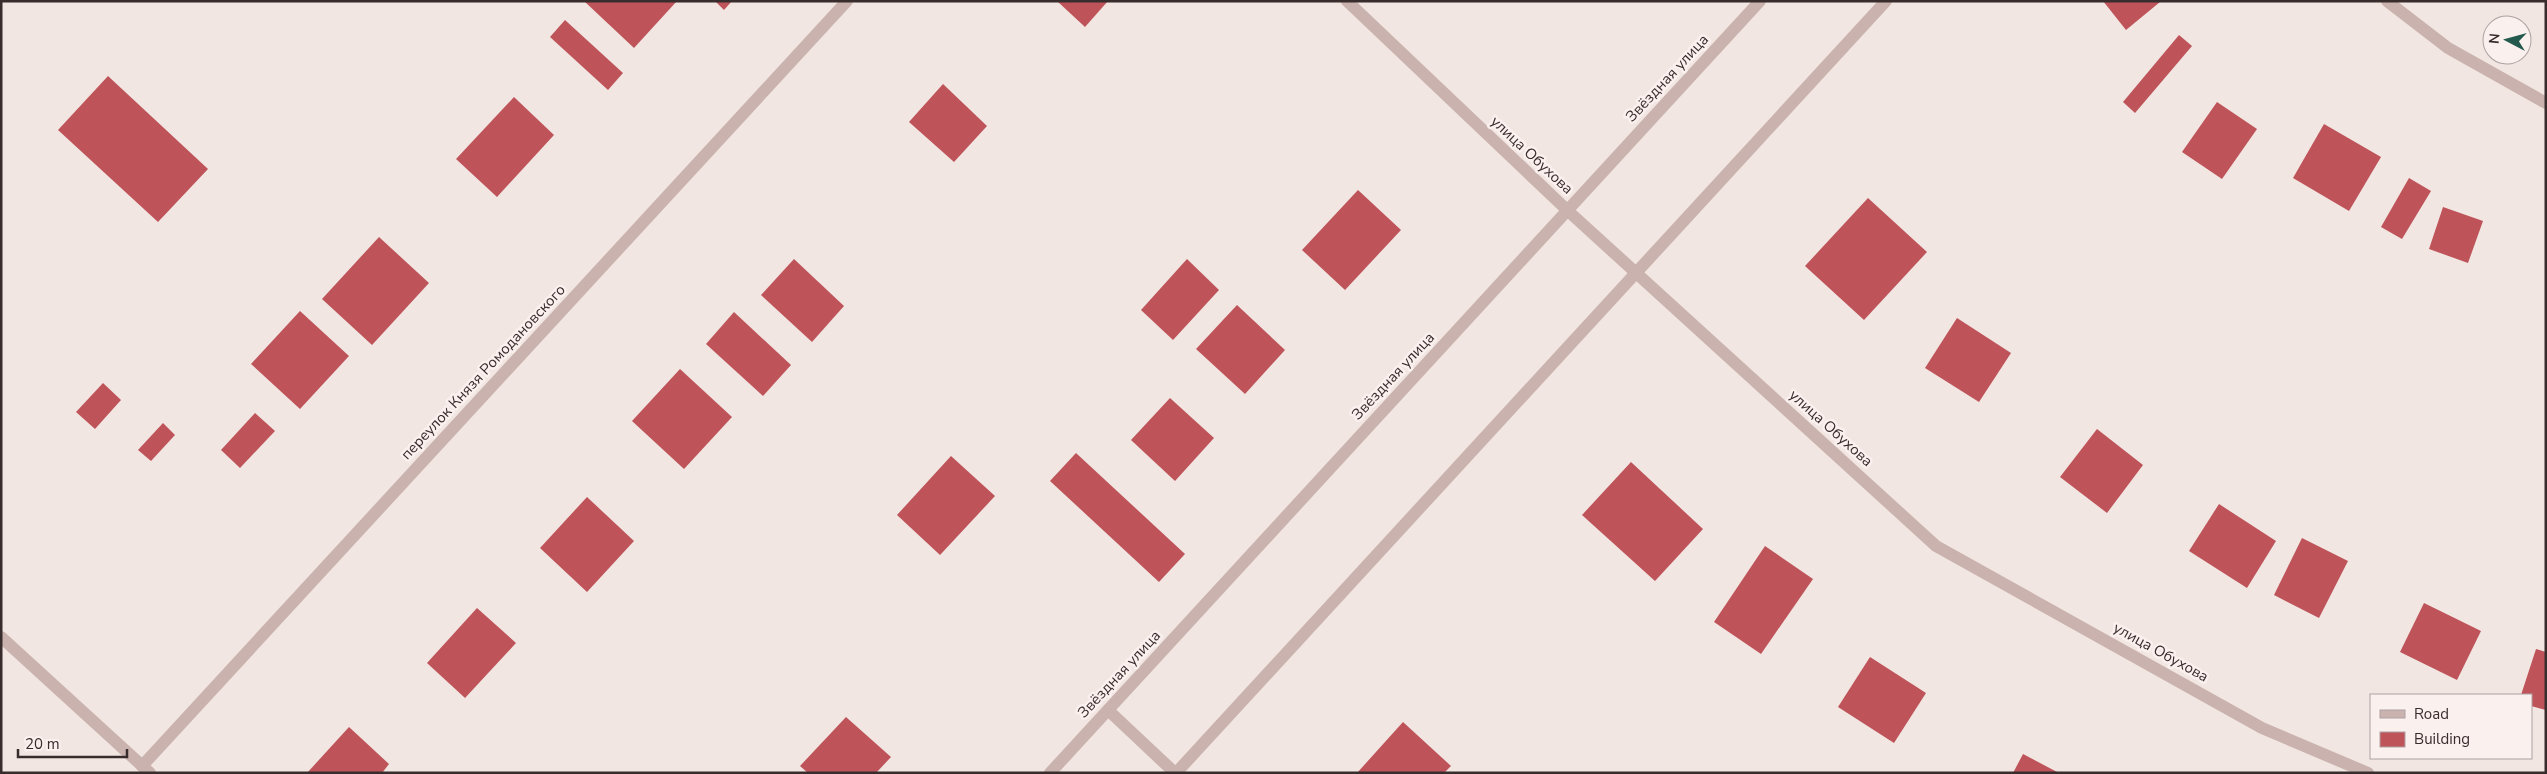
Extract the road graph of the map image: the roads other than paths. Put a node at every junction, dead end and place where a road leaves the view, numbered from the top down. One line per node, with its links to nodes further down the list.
1 (847, 1): 11 (street, переулок Князя Ромодановского)
2 (1347, 1): 7 (street, улица Обухова)
3 (1760, 1): 7 (street, Звёздная улица)
4 (1886, 1): 8 (street)
5 (2387, 1): 6 (street)
6 (2546, 103)
7 (1567, 210): 8 (street, улица Обухова); 10 (street, Звёздная улица)
8 (1636, 273): 13 (street); 14 (street, улица Обухова)
9 (1, 637): 11 (street)
10 (1108, 710): 12 (street, Звёздная улица); 13 (street)
11 (146, 769)
12 (1050, 773)
13 (1176, 773)
14 (2368, 773)

